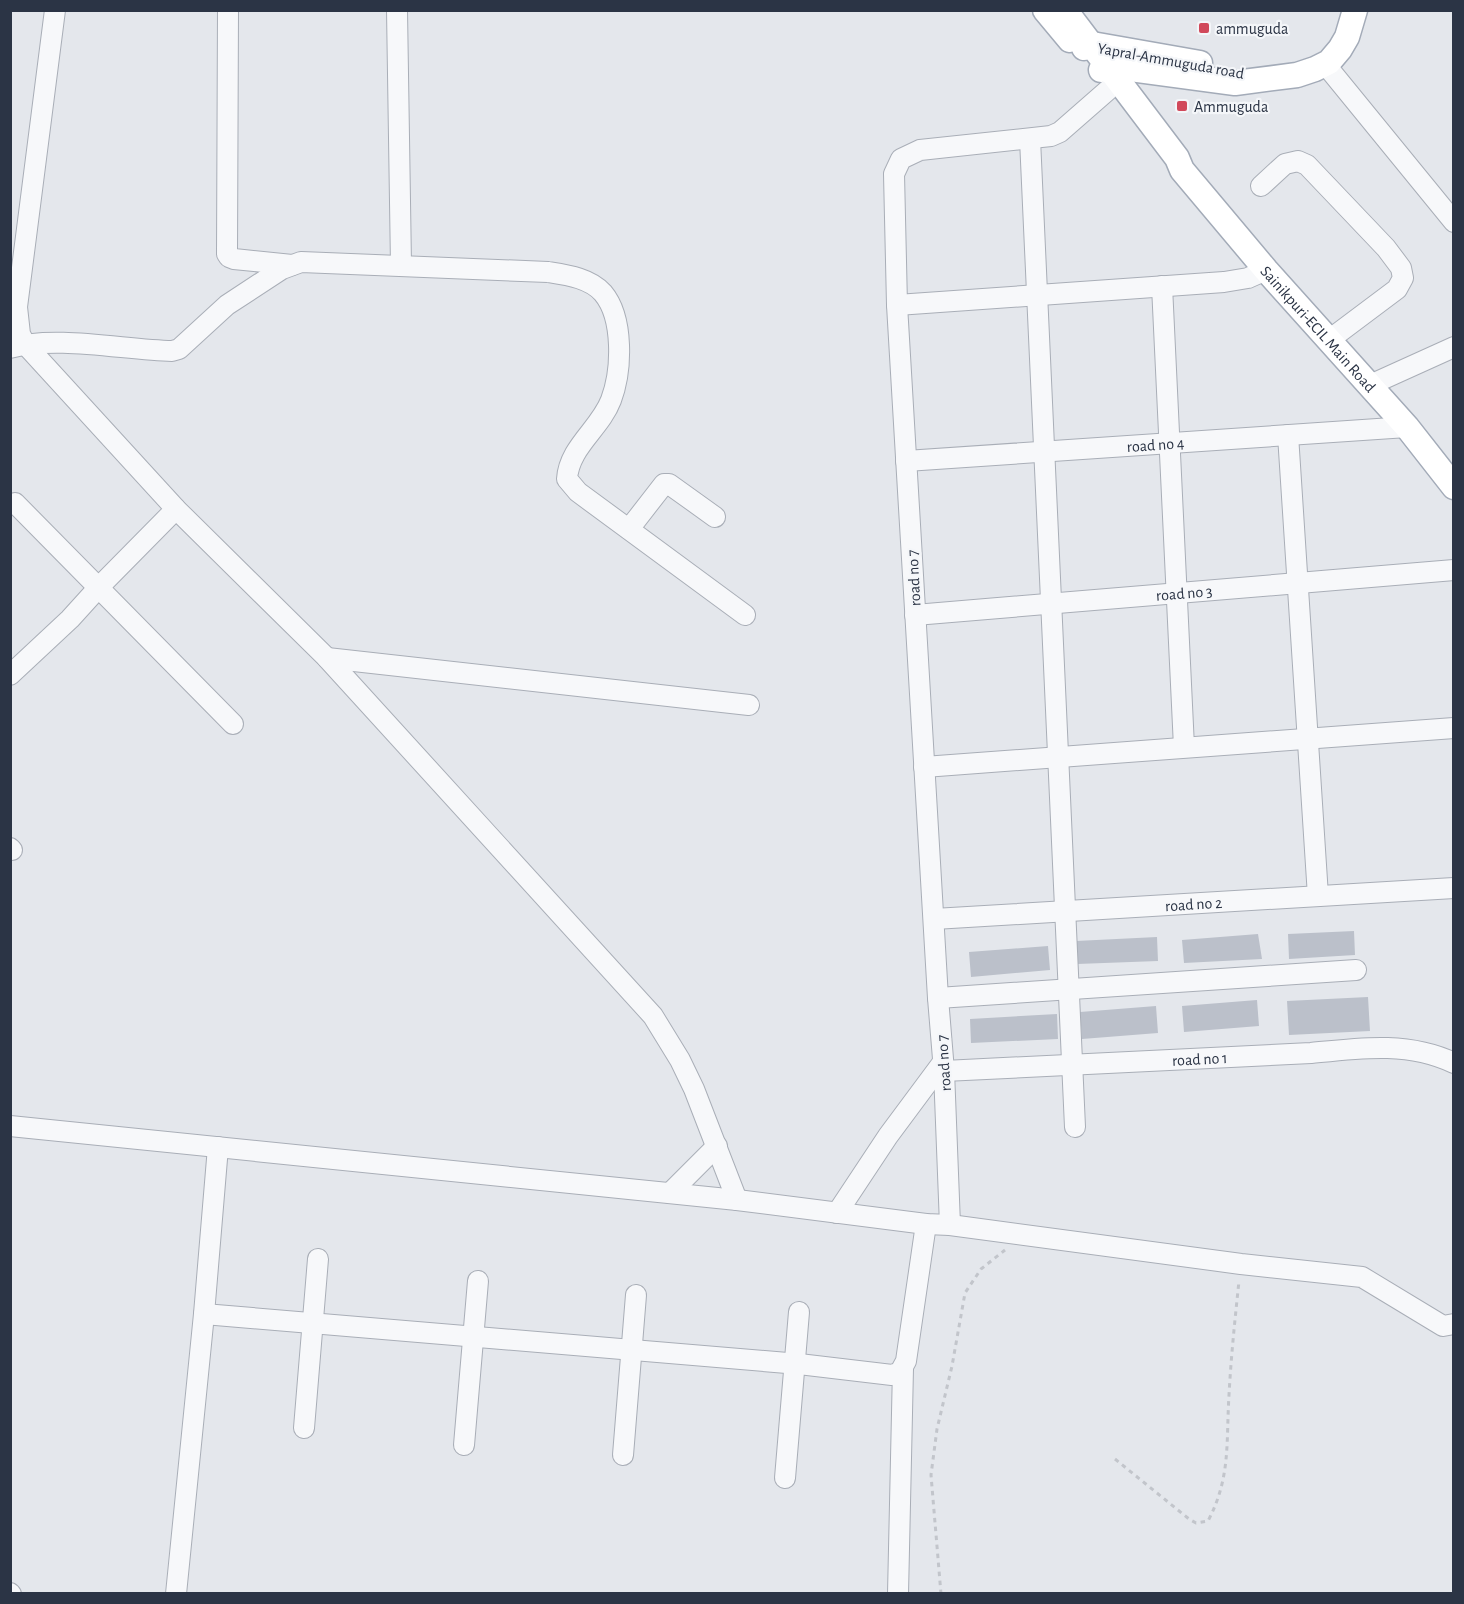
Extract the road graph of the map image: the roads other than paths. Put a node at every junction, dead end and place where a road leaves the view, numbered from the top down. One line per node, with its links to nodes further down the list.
1 (55, 10): 21 (street)
2 (228, 10): 14 (street)
3 (397, 10): 15 (street)
4 (1044, 10): 7 (main road, Sainikpuri-ECIL Main Road)
5 (1065, 10): 7 (main road, Sainikpuri-ECIL Main Road)
6 (1355, 10): 8 (main road, Yapral-Ammuguda road)
7 (1085, 47): 9 (main road, Sainikpuri-ECIL Main Road); 10 (main road, Yapral-Ammuguda road)
8 (1325, 64): 10 (main road, Yapral-Ammuguda road); 13 (street)
9 (1104, 77): 10 (main road, Yapral-Ammuguda road); 11 (street, road no 7); 16 (main road, Sainikpuri-ECIL Main Road)
10 (1264, 78)
11 (1030, 139): 18 (street); 19 (street, road no 7)
12 (1261, 186): 20 (street)
13 (1454, 222)
14 (292, 265): 15 (street); 21 (street)
15 (401, 265): 33 (street)
16 (1266, 270): 17 (street); 20 (main road, Sainikpuri-ECIL Main Road)
17 (1162, 286): 18 (street); 26 (street)
18 (1037, 295): 19 (street); 27 (street)
19 (897, 306): 28 (street, road no 7)
20 (1329, 340): 23 (main road, Sainikpuri-ECIL Main Road)
21 (18, 346): 31 (street)
22 (1454, 347): 23 (street)
23 (1370, 385): 24 (main road, Sainikpuri-ECIL Main Road)
24 (1407, 427): 25 (street, road no 4); 29 (main road, Sainikpuri-ECIL Main Road)
25 (1288, 435): 26 (street, road no 4); 35 (street)
26 (1169, 443): 27 (street, road no 4); 37 (street)
27 (1044, 451): 28 (street, road no 4); 38 (street)
28 (906, 461): 40 (street, road no 7)
29 (1454, 488)
30 (15, 503): 36 (street)
31 (176, 509): 36 (street); 41 (street)
32 (715, 517): 33 (street)
33 (629, 529): 39 (street)
34 (1454, 570): 35 (street, road no 3)
35 (1298, 583): 37 (street, road no 3); 46 (street)
36 (99, 586): 42 (street); 44 (street)
37 (1177, 592): 38 (street, road no 3); 47 (street)
38 (1051, 603): 40 (street, road no 3); 48 (street)
39 (745, 615)
40 (915, 615): 49 (street, road no 7)
41 (327, 658): 43 (street); 62 (street)
42 (13, 667)
43 (749, 705)
44 (233, 724)
45 (1454, 728): 46 (street)
46 (1308, 738): 47 (street); 51 (street)
47 (1184, 747): 48 (street)
48 (1058, 756): 49 (street); 52 (street)
49 (924, 767): 53 (street, road no 7)
50 (1454, 888): 51 (street, road no 2)
51 (1318, 896): 52 (street, road no 2)
52 (1065, 910): 53 (street, road no 2); 55 (street)
53 (934, 919): 56 (street, road no 7)
54 (1356, 970): 55 (street)
55 (1070, 990): 56 (street); 58 (street)
56 (938, 998): 59 (street, road no 7)
57 (1454, 1063): 58 (street, road no 1)
58 (1072, 1064): 59 (street, road no 1); 61 (street)
59 (944, 1067): 66 (street); 68 (street, road no 7)
60 (10, 1126): 63 (street)
61 (1075, 1127)
62 (717, 1146): 64 (street); 65 (street)
63 (218, 1147): 64 (street); 73 (street)
64 (670, 1193): 65 (street)
65 (737, 1200): 66 (street)
66 (837, 1213): 67 (street)
67 (926, 1224): 68 (street); 79 (street)
68 (950, 1225): 75 (street)
69 (318, 1259): 74 (street)
70 (478, 1281): 76 (street)
71 (636, 1295): 77 (street)
72 (799, 1312): 78 (street)
73 (204, 1314): 74 (street); 84 (street)
74 (313, 1323): 76 (street); 80 (street)
75 (1454, 1324)
76 (474, 1336): 77 (street); 81 (street)
77 (632, 1350): 78 (street); 82 (street)
78 (795, 1364): 79 (street); 83 (street)
79 (903, 1368): 85 (street)
80 (304, 1428)
81 (464, 1445)
82 (623, 1455)
83 (785, 1478)
84 (176, 1593)
85 (898, 1593)

